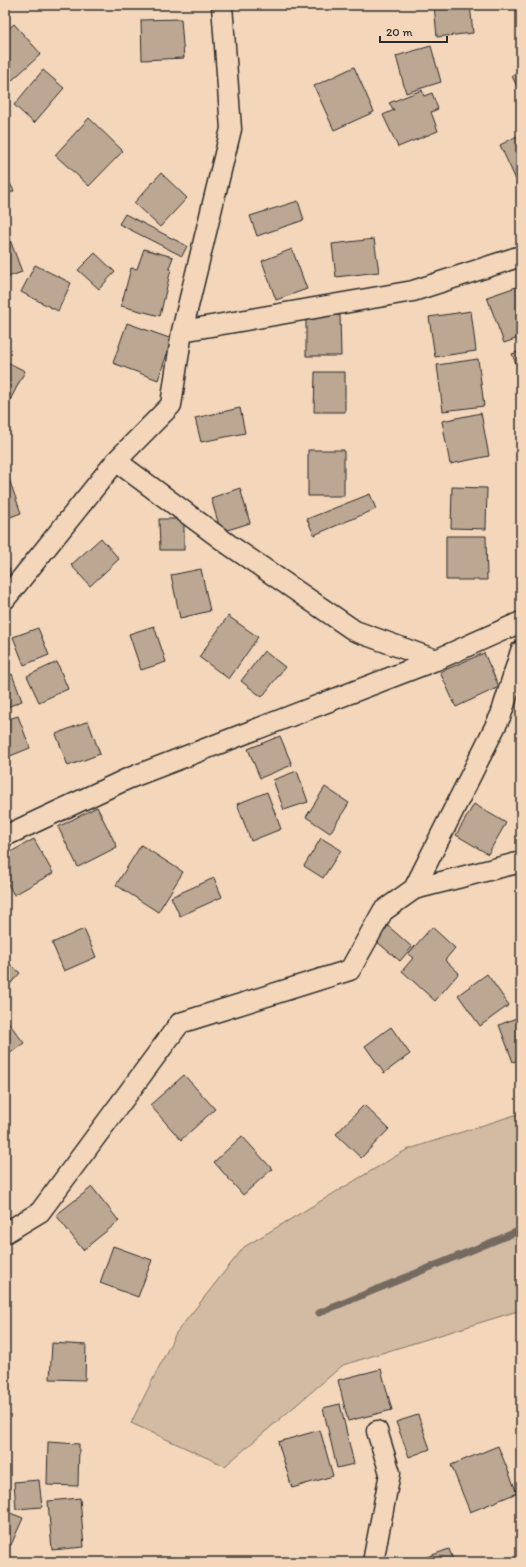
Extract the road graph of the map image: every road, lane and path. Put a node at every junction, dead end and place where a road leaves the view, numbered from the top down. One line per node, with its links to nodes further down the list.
1 (222, 5): 3 (street)
2 (521, 256): 3 (street)
3 (182, 331): 4 (street)
4 (116, 461): 5 (street); 8 (street)
5 (5, 599)
6 (521, 622): 8 (street)
7 (521, 651): 11 (street)
8 (436, 660): 9 (street)
9 (5, 836)
10 (521, 862): 11 (street)
11 (414, 889): 12 (street)
12 (5, 1233)
13 (377, 1431): 14 (street)
14 (373, 1562)

